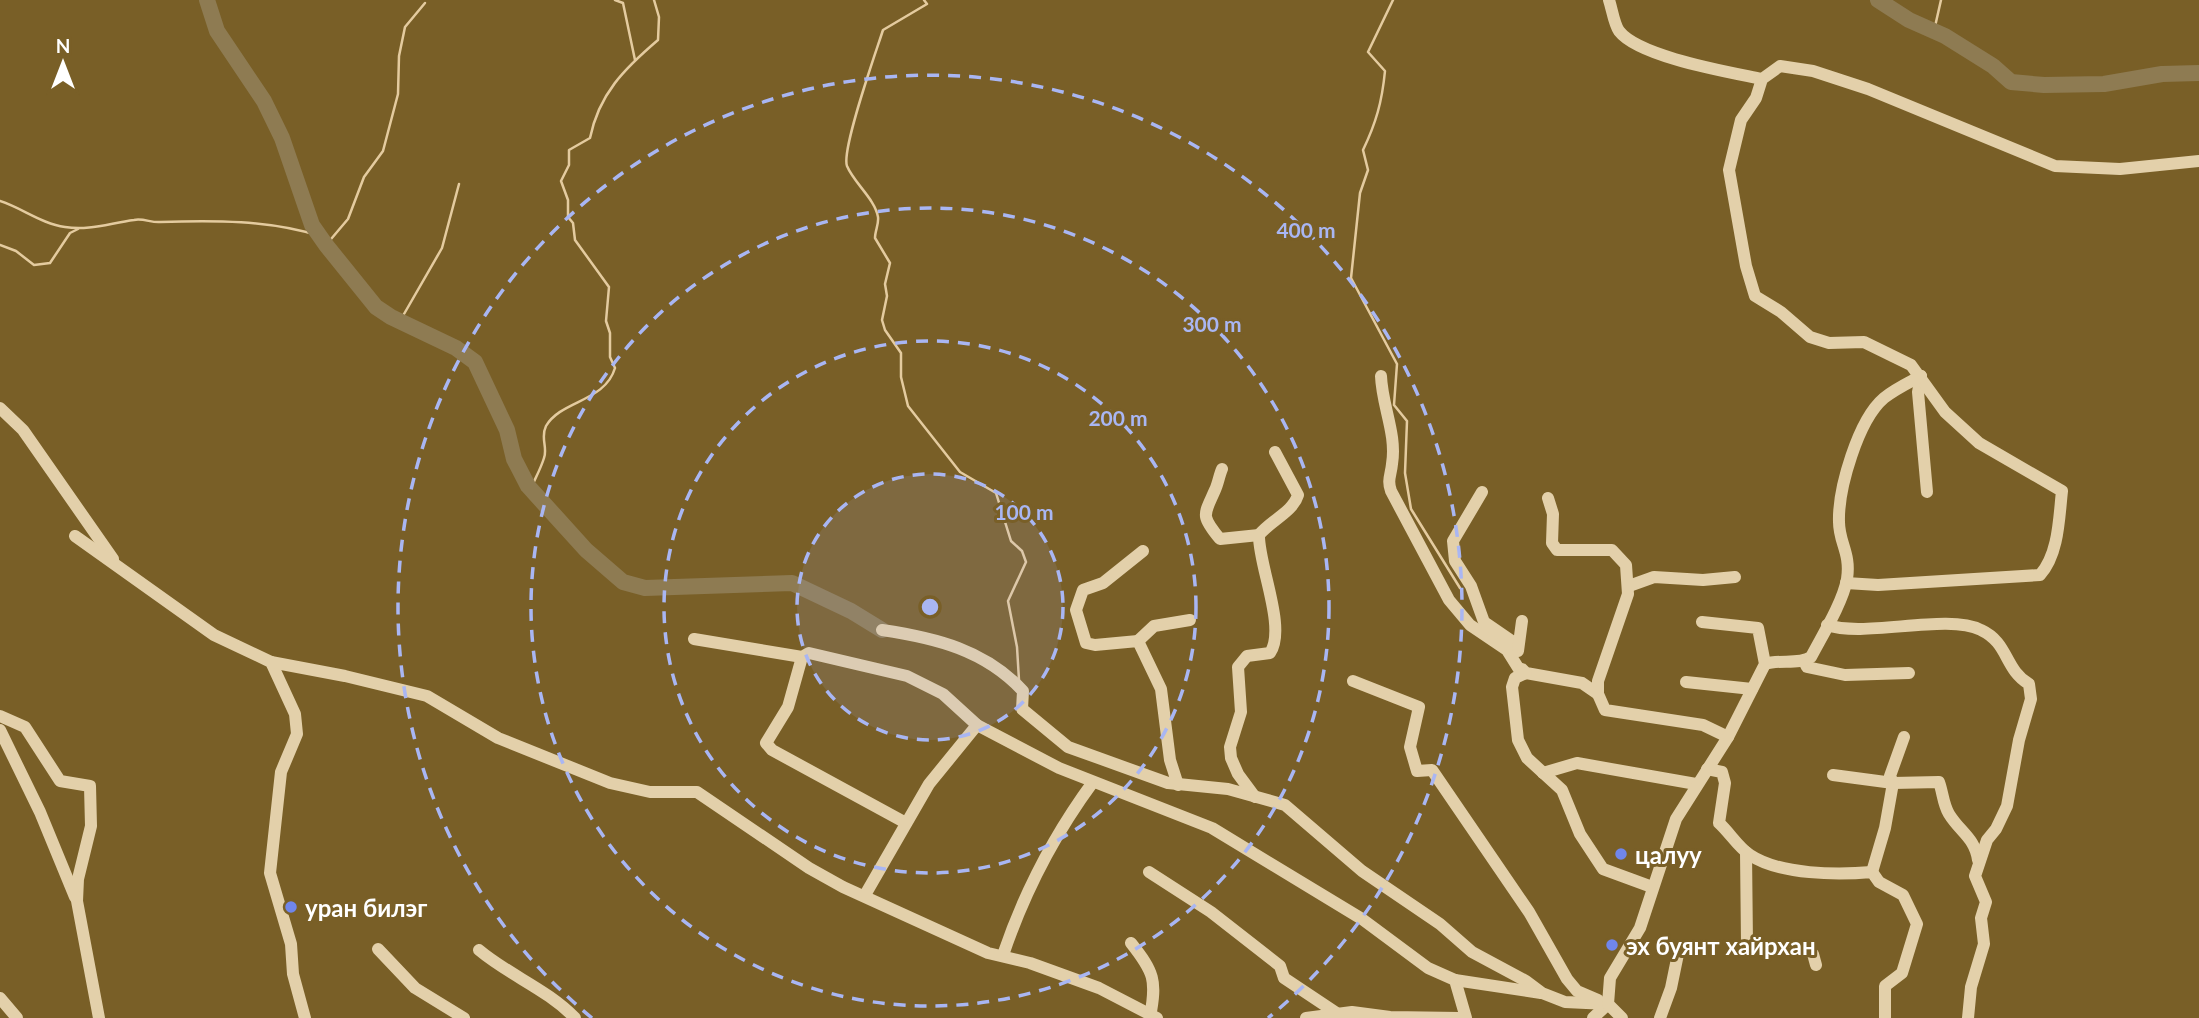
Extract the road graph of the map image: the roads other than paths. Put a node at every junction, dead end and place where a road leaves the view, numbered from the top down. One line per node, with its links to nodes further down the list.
1 (1609, 0): 2 (street)
2 (1762, 79): 3 (street); 5 (street)
3 (2199, 161)
4 (1381, 376): 32 (street)
5 (1921, 376): 10 (street); 17 (street); 17 (street)
6 (0, 408): 15 (street)
7 (1275, 452): 12 (street)
8 (1222, 469): 12 (street)
9 (1482, 492): 26 (street)
10 (1927, 492)
11 (1548, 498): 18 (street)
12 (1259, 535): 49 (street)
13 (75, 536): 15 (street)
14 (1143, 551): 25 (street)
15 (119, 567): 29 (street)
16 (1735, 577): 18 (street)
17 (1846, 583): 22 (street)
18 (1629, 586): 36 (street)
19 (1190, 620): 25 (street)
20 (1522, 621): 26 (street)
21 (1702, 622): 30 (street)
22 (1826, 625): 28 (street); 52 (street)
23 (882, 629): 48 (street)
24 (694, 639): 27 (street)
25 (1138, 641): 48 (street)
26 (1516, 644): 32 (street)
27 (802, 657): 38 (street); 50 (street)
28 (1804, 661): 30 (street); 31 (street)
29 (271, 662): 56 (street); 72 (street)
30 (1765, 664): 35 (street)
31 (1909, 673)
32 (1524, 674): 36 (street); 43 (street)
33 (1353, 681): 67 (street)
34 (1686, 682): 35 (street)
35 (1752, 689): 40 (street)
36 (1598, 694): 40 (street)
37 (0, 716): 57 (street)
38 (977, 725): 45 (street); 50 (street)
39 (0, 730): 57 (street)
40 (1728, 737): 42 (street)
41 (1904, 737): 46 (street)
42 (1707, 769): 47 (street); 51 (street)
43 (1543, 773): 47 (street); 55 (street)
44 (1833, 775): 46 (street)
45 (1093, 782): 62 (street); 64 (street)
46 (1893, 783): 52 (street); 54 (street)
47 (1696, 784): 55 (street)
48 (1178, 785): 49 (street)
49 (1255, 797): 65 (street)
50 (906, 823): 56 (street)
51 (1746, 852): 54 (street); 63 (street)
52 (1979, 864): 82 (street)
53 (1149, 872): 68 (street)
54 (1872, 872): 81 (street)
55 (1652, 887): 67 (street)
56 (865, 895): 62 (street)
57 (77, 901): 71 (street)
58 (1131, 943): 69 (street)
59 (378, 949): 73 (street)
60 (479, 950): 74 (street)
61 (1678, 954): 80 (street)
62 (1003, 955): 69 (street)
63 (1816, 965)
64 (1455, 980): 65 (street); 77 (street)
65 (1542, 993): 67 (street)
66 (0, 998): 70 (street)
67 (1608, 1004): 78 (street); 79 (street)
68 (1338, 1014): 75 (street); 76 (street)
69 (1154, 1017)
70 (17, 1018)
71 (99, 1018)
72 (305, 1018)
73 (464, 1018)
74 (575, 1018)
75 (1306, 1018)
76 (1460, 1018)
77 (1466, 1018)
78 (1593, 1018)
79 (1622, 1018)
80 (1660, 1018)
81 (1885, 1018)
82 (1968, 1018)

